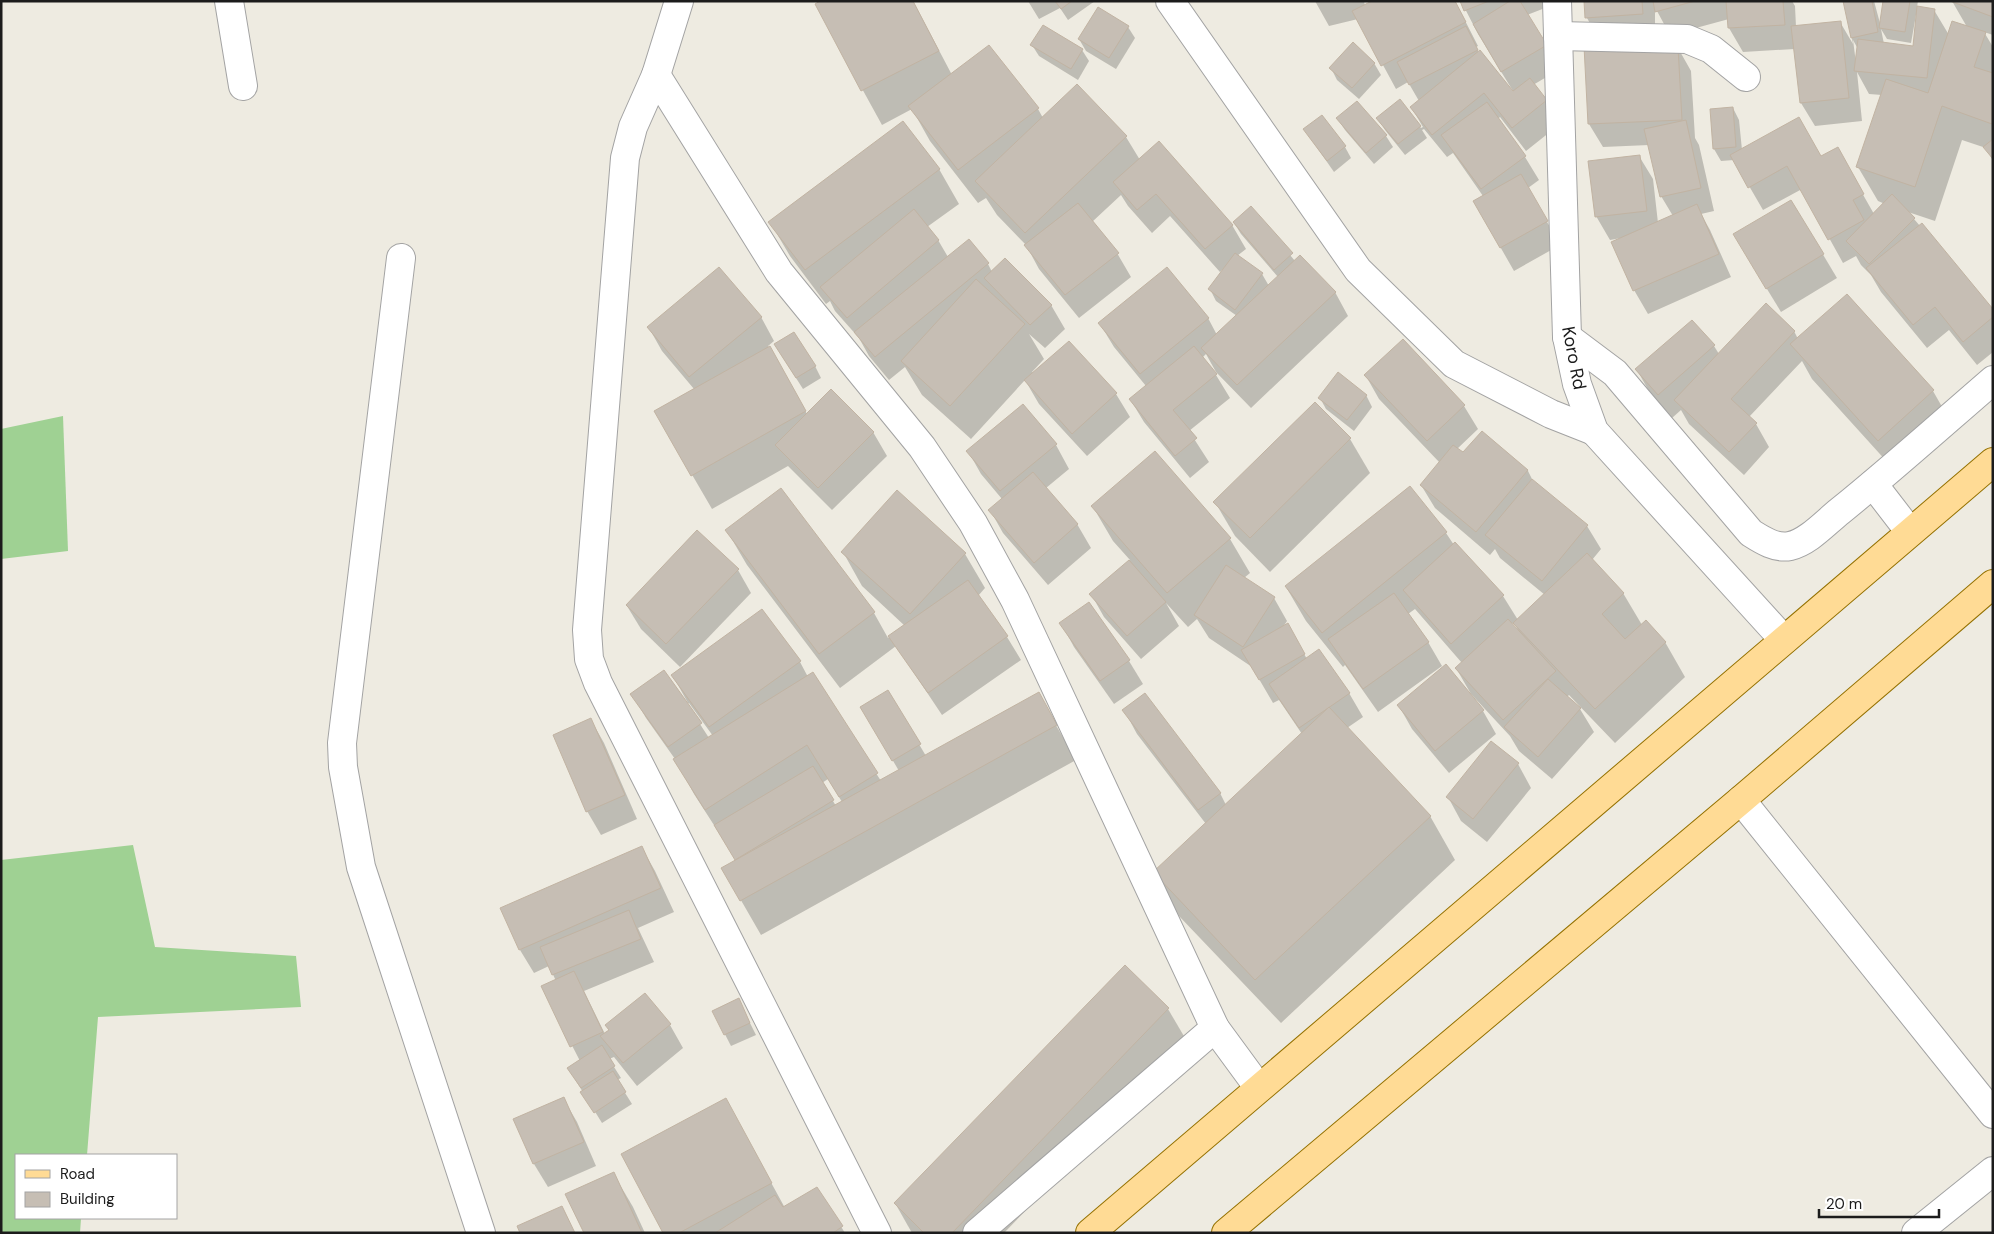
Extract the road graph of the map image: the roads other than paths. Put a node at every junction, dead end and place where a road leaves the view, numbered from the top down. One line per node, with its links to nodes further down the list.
1 (229, 1): 8 (street)
2 (679, 1): 6 (street)
3 (1170, 1): 12 (street)
4 (1557, 1): 5 (street, Koro Rd)
5 (1558, 36): 7 (street); 10 (street, Koro Rd)
6 (656, 75): 19 (street); 24 (street)
7 (1746, 77)
8 (243, 86)
9 (401, 258): 23 (street)
10 (1567, 337): 12 (street, Koro Rd); 14 (street)
11 (1993, 380): 14 (street)
12 (1594, 430): 17 (street, Koro Rd)
13 (1993, 462): 15 (main road)
14 (1873, 484): 15 (street)
15 (1910, 532): 17 (main road)
16 (1993, 584): 18 (main road)
17 (1784, 640): 20 (main road)
18 (1741, 800): 21 (street); 27 (main road)
19 (1215, 1028): 20 (street); 25 (street)
20 (1259, 1088): 26 (main road)
21 (1993, 1114)
22 (1993, 1171): 28 (street)
23 (481, 1233)
24 (877, 1233)
25 (977, 1233)
26 (1090, 1233)
27 (1226, 1233)
28 (1916, 1233)

